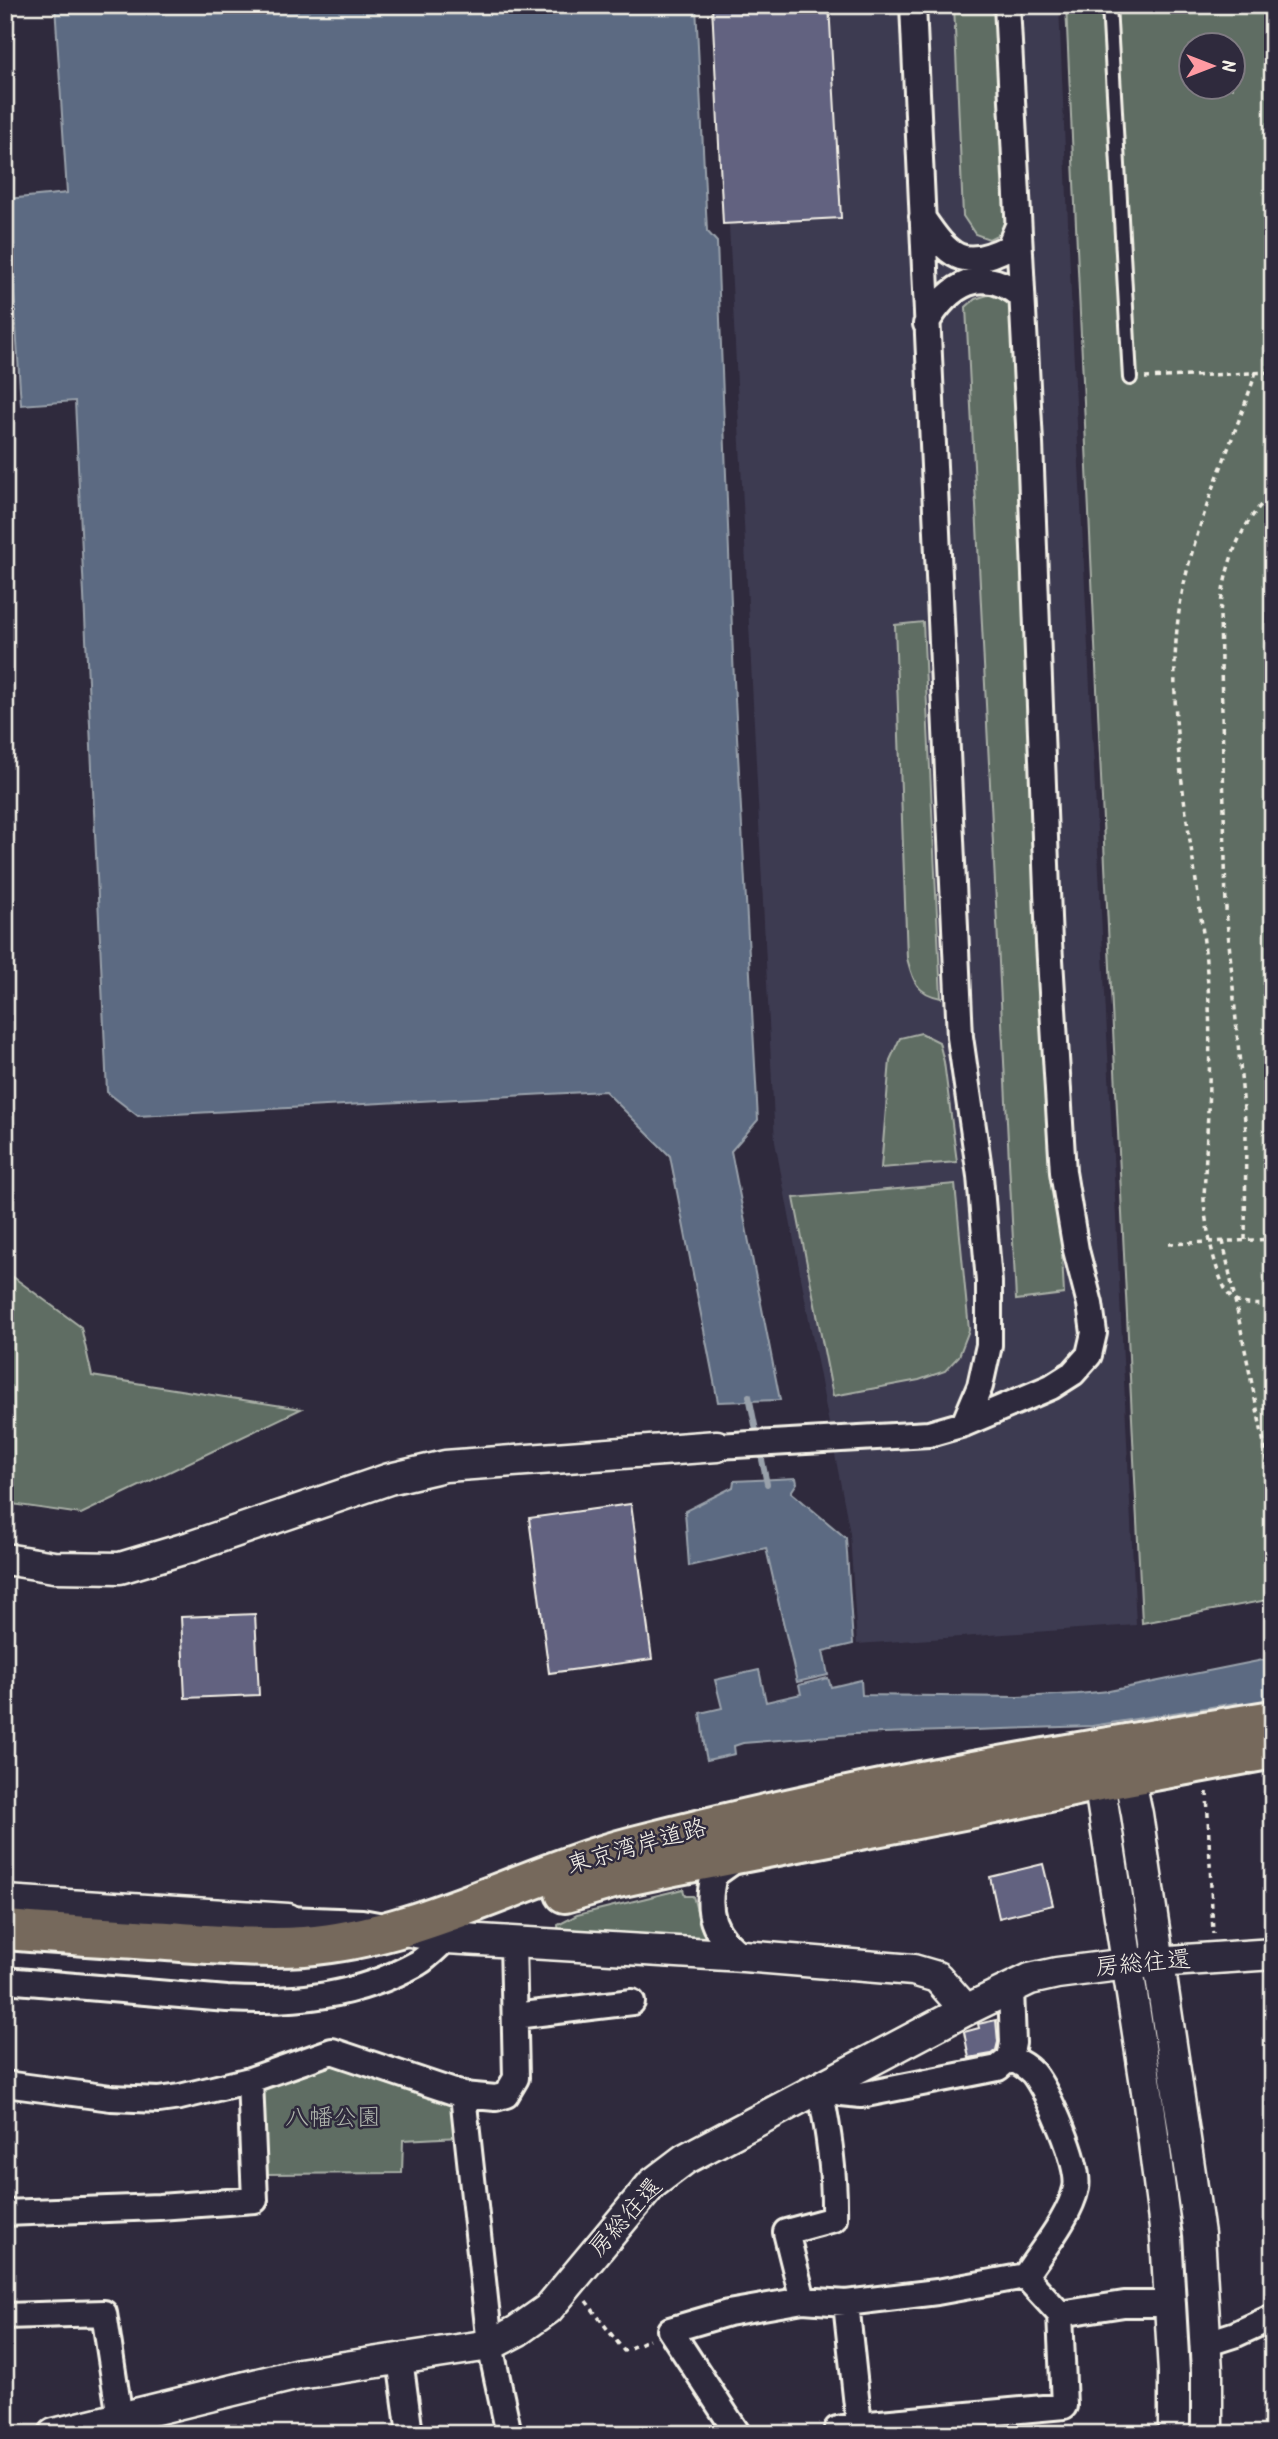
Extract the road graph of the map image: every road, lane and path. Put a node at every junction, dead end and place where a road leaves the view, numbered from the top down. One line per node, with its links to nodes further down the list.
1 (913, 5): 4 (street)
2 (1007, 5): 5 (street)
3 (1109, 5): 10 (lane)
4 (922, 217): 5 (street); 7 (street)
5 (1017, 226): 6 (street)
6 (1022, 297): 7 (street); 19 (street)
7 (926, 324): 19 (street)
8 (1256, 372): 9 (path); 10 (path); 15 (path)
9 (1273, 372)
10 (1130, 378)
11 (1273, 492): 13 (path)
12 (1273, 1239): 13 (path)
13 (1245, 1240): 14 (path)
14 (1223, 1241): 15 (path); 17 (path)
15 (1210, 1242): 16 (path); 17 (path)
16 (1169, 1244)
17 (1235, 1301): 18 (path); 21 (path)
18 (1273, 1306)
19 (964, 1424): 20 (street)
20 (717, 1446): 22 (street)
21 (1273, 1488)
22 (5, 1559)
23 (1273, 1720): 26 (highway, 東京湾岸道路)
24 (1273, 1749): 25 (highway, 東京湾岸道路)
25 (1205, 1762): 26 (highway, 東京湾岸道路); 37 (path)
26 (1113, 1768): 27 (highway, 東京湾岸道路); 29 (highway, 東京湾岸道路); 38 (street); 39 (street)
27 (747, 1852): 31 (highway, 東京湾岸道路); 36 (street)
28 (5, 1901): 33 (street)
29 (400, 1928): 31 (street); 33 (highway, 東京湾岸道路)
30 (5, 1930): 33 (highway, 東京湾岸道路)
31 (447, 1938): 32 (street); 33 (highway, 東京湾岸道路); 40 (street)
32 (513, 1942): 36 (street); 44 (street)
33 (300, 1945): 35 (highway, 東京湾岸道路)
34 (1273, 1954): 37 (street, 房総往還)
35 (5, 1956)
36 (743, 1956): 43 (street)
37 (1214, 1959): 38 (street, 房総往還)
38 (1160, 1962): 39 (street, 房総往還); 60 (street)
39 (1126, 1964): 41 (street, 房総往還); 55 (street)
40 (5, 1980)
41 (1011, 1989): 43 (street, 房総往還); 45 (street)
42 (632, 2002): 44 (street)
43 (966, 2010): 48 (street, 房総往還)
44 (515, 2016): 49 (street)
45 (1010, 2058): 48 (street); 51 (street)
46 (250, 2080): 47 (street); 49 (street); 50 (street)
47 (5, 2084)
48 (822, 2087): 52 (street, 房総往還); 53 (street)
49 (464, 2095): 61 (street)
50 (5, 2213)
51 (1025, 2276): 54 (street); 56 (street)
52 (571, 2281): 59 (path); 61 (street, 房総往還)
53 (803, 2300): 54 (street); 59 (street)
54 (846, 2303): 64 (street)
55 (1172, 2304): 56 (street); 69 (street)
56 (1060, 2314): 64 (street)
57 (5, 2316): 63 (street)
58 (1273, 2317): 60 (street)
59 (670, 2330): 68 (street)
60 (1205, 2344): 70 (street)
61 (490, 2345): 62 (street, 房総往還); 67 (street)
62 (400, 2359): 63 (street, 房総往還); 66 (street)
63 (120, 2418): 65 (street, 房総往還)
64 (848, 2429)
65 (54, 2434)
66 (410, 2434)
67 (509, 2434)
68 (738, 2434)
69 (1174, 2434)
70 (1207, 2434)

